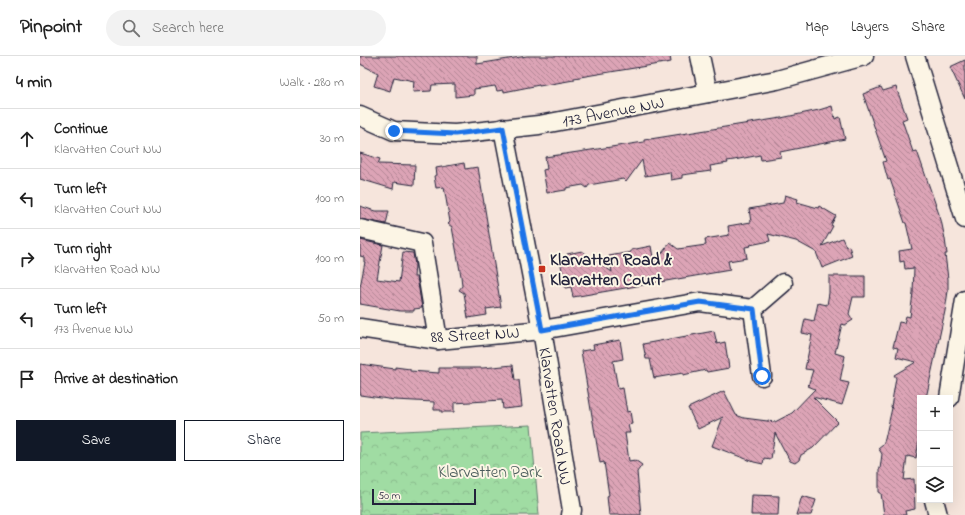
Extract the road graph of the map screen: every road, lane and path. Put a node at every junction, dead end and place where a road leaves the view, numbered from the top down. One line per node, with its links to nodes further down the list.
1 (700, 56): 4 (street)
2 (864, 56): 4 (street, 173 Avenue NW)
3 (915, 56): 7 (street)
4 (708, 93): 6 (street, 173 Avenue NW)
5 (360, 116): 6 (street, 173 Avenue NW)
6 (503, 128): 13 (street, Klarvatten Road NW)
7 (965, 220)
8 (360, 229): 14 (street)
9 (784, 283): 11 (street)
10 (965, 300): 16 (street)
11 (754, 309): 13 (street, 88 Street NW); 15 (street)
12 (360, 328): 14 (street, 88 Street NW)
13 (542, 330): 14 (street, 88 Street NW); 18 (street, Klarvatten Road NW)
14 (438, 340)
15 (762, 376)
16 (955, 393)
17 (935, 503): 19 (street)
18 (571, 515)
19 (938, 515)

